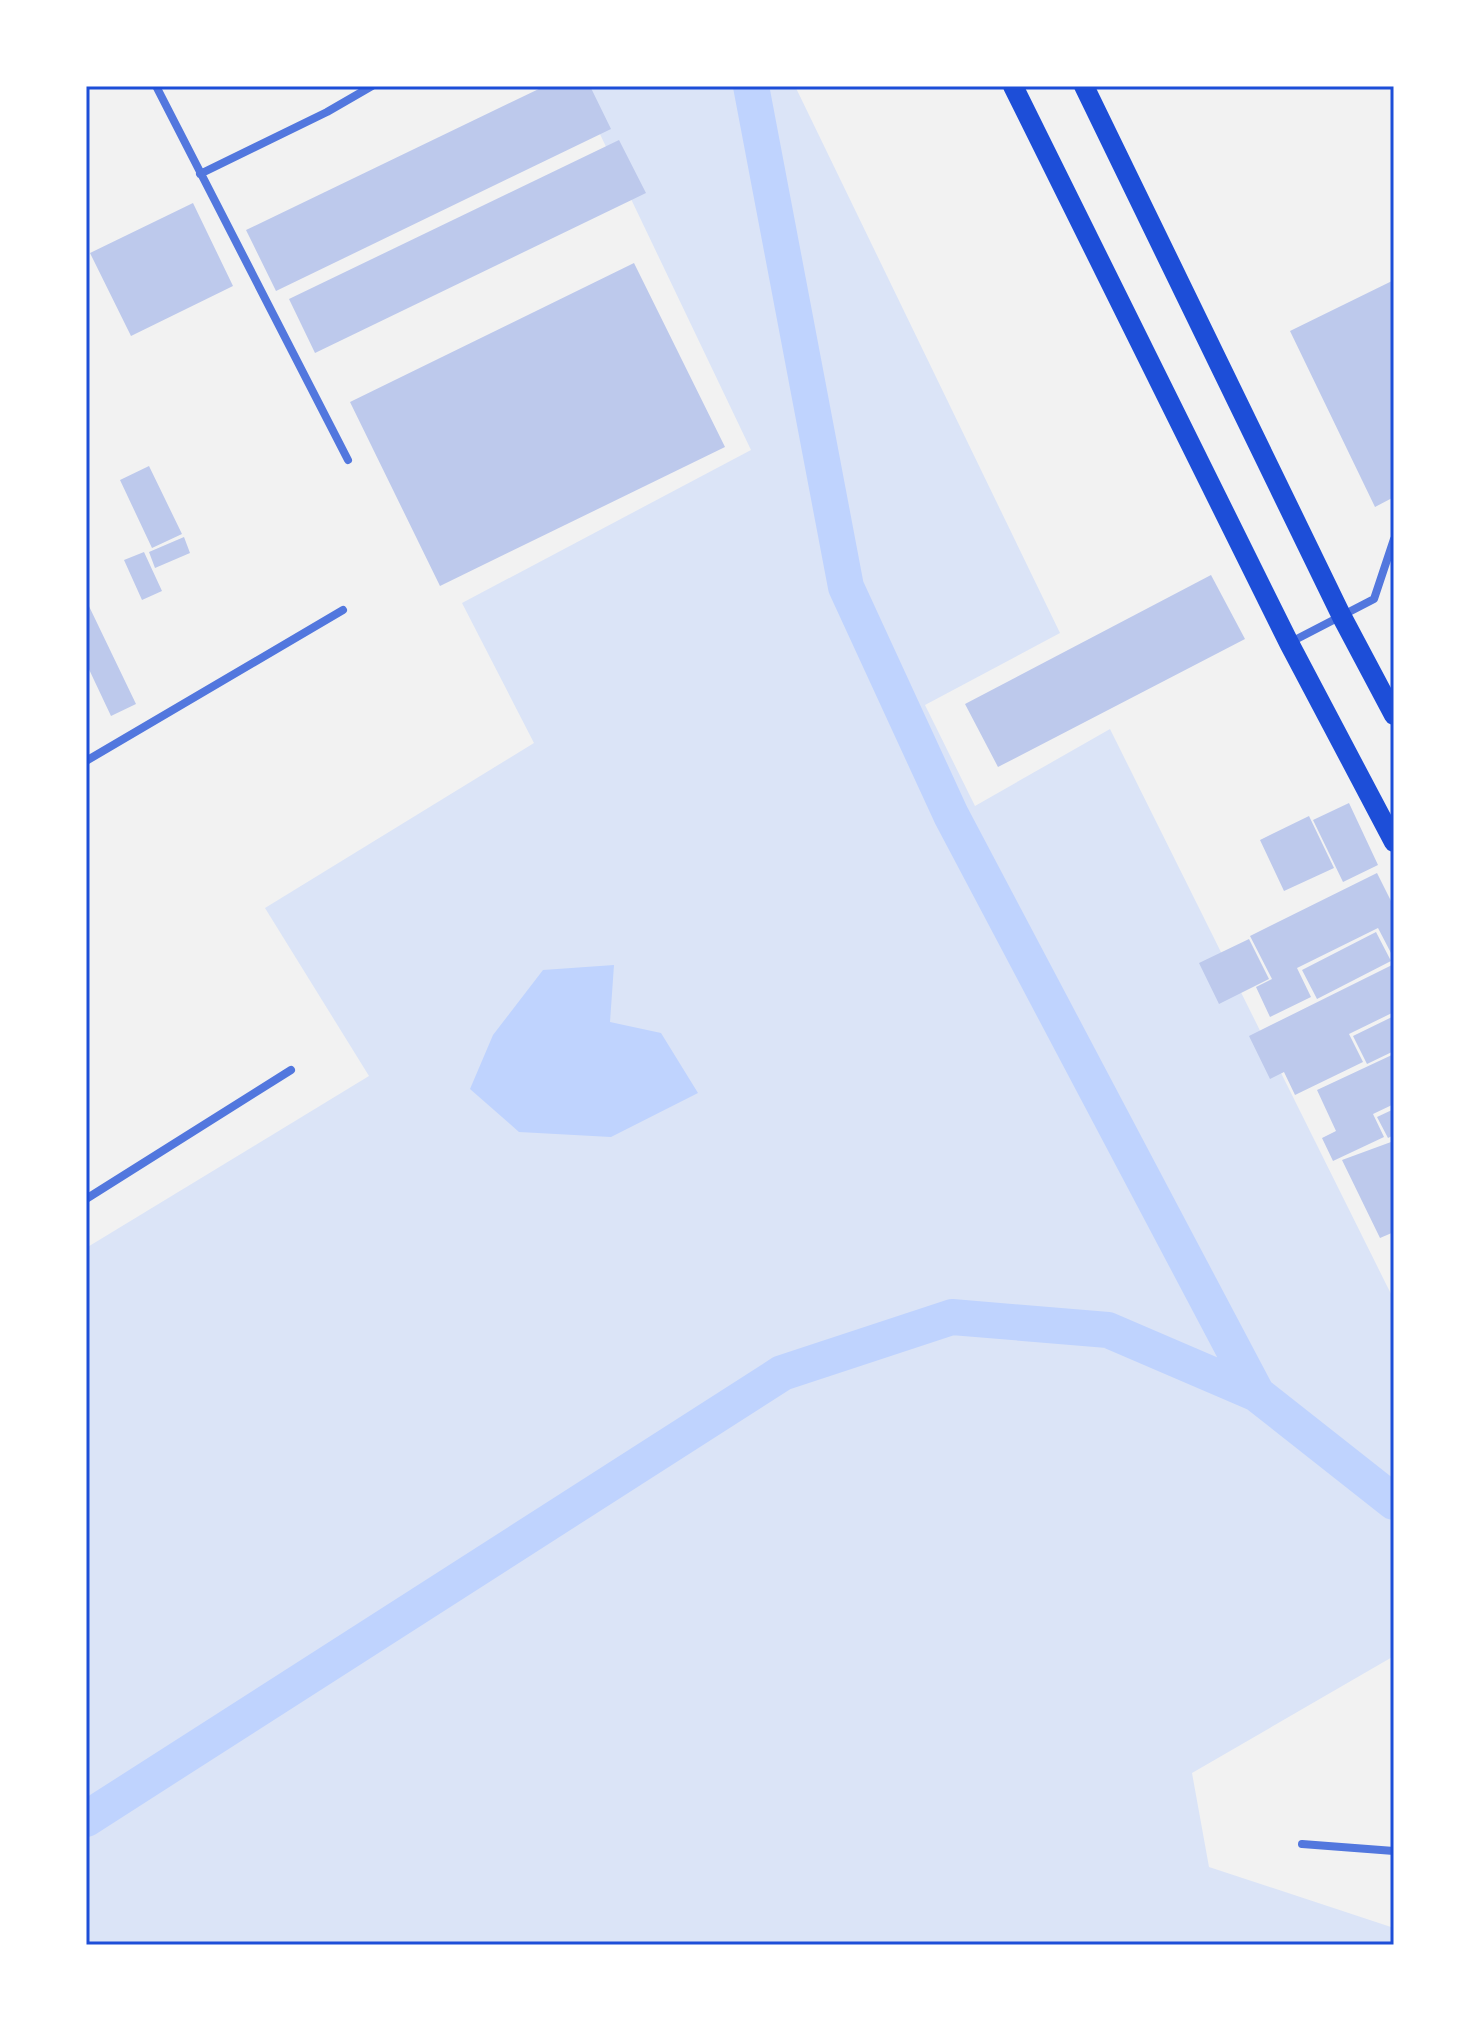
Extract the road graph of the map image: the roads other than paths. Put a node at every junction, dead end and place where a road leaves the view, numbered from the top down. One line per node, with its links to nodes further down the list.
1 (156, 86): 5 (street)
2 (372, 86): 5 (street)
3 (1013, 86): 10 (main road)
4 (1084, 86): 9 (main road)
5 (200, 174): 6 (street)
6 (348, 460)
7 (1394, 539): 9 (street)
8 (343, 610): 12 (street)
9 (1342, 617): 10 (street); 11 (main road)
10 (1289, 643): 13 (main road)
11 (1394, 715)
12 (86, 761)
13 (1394, 842)
14 (291, 1070): 15 (street)
15 (86, 1199)
16 (1302, 1844): 17 (street)
17 (1394, 1851)

